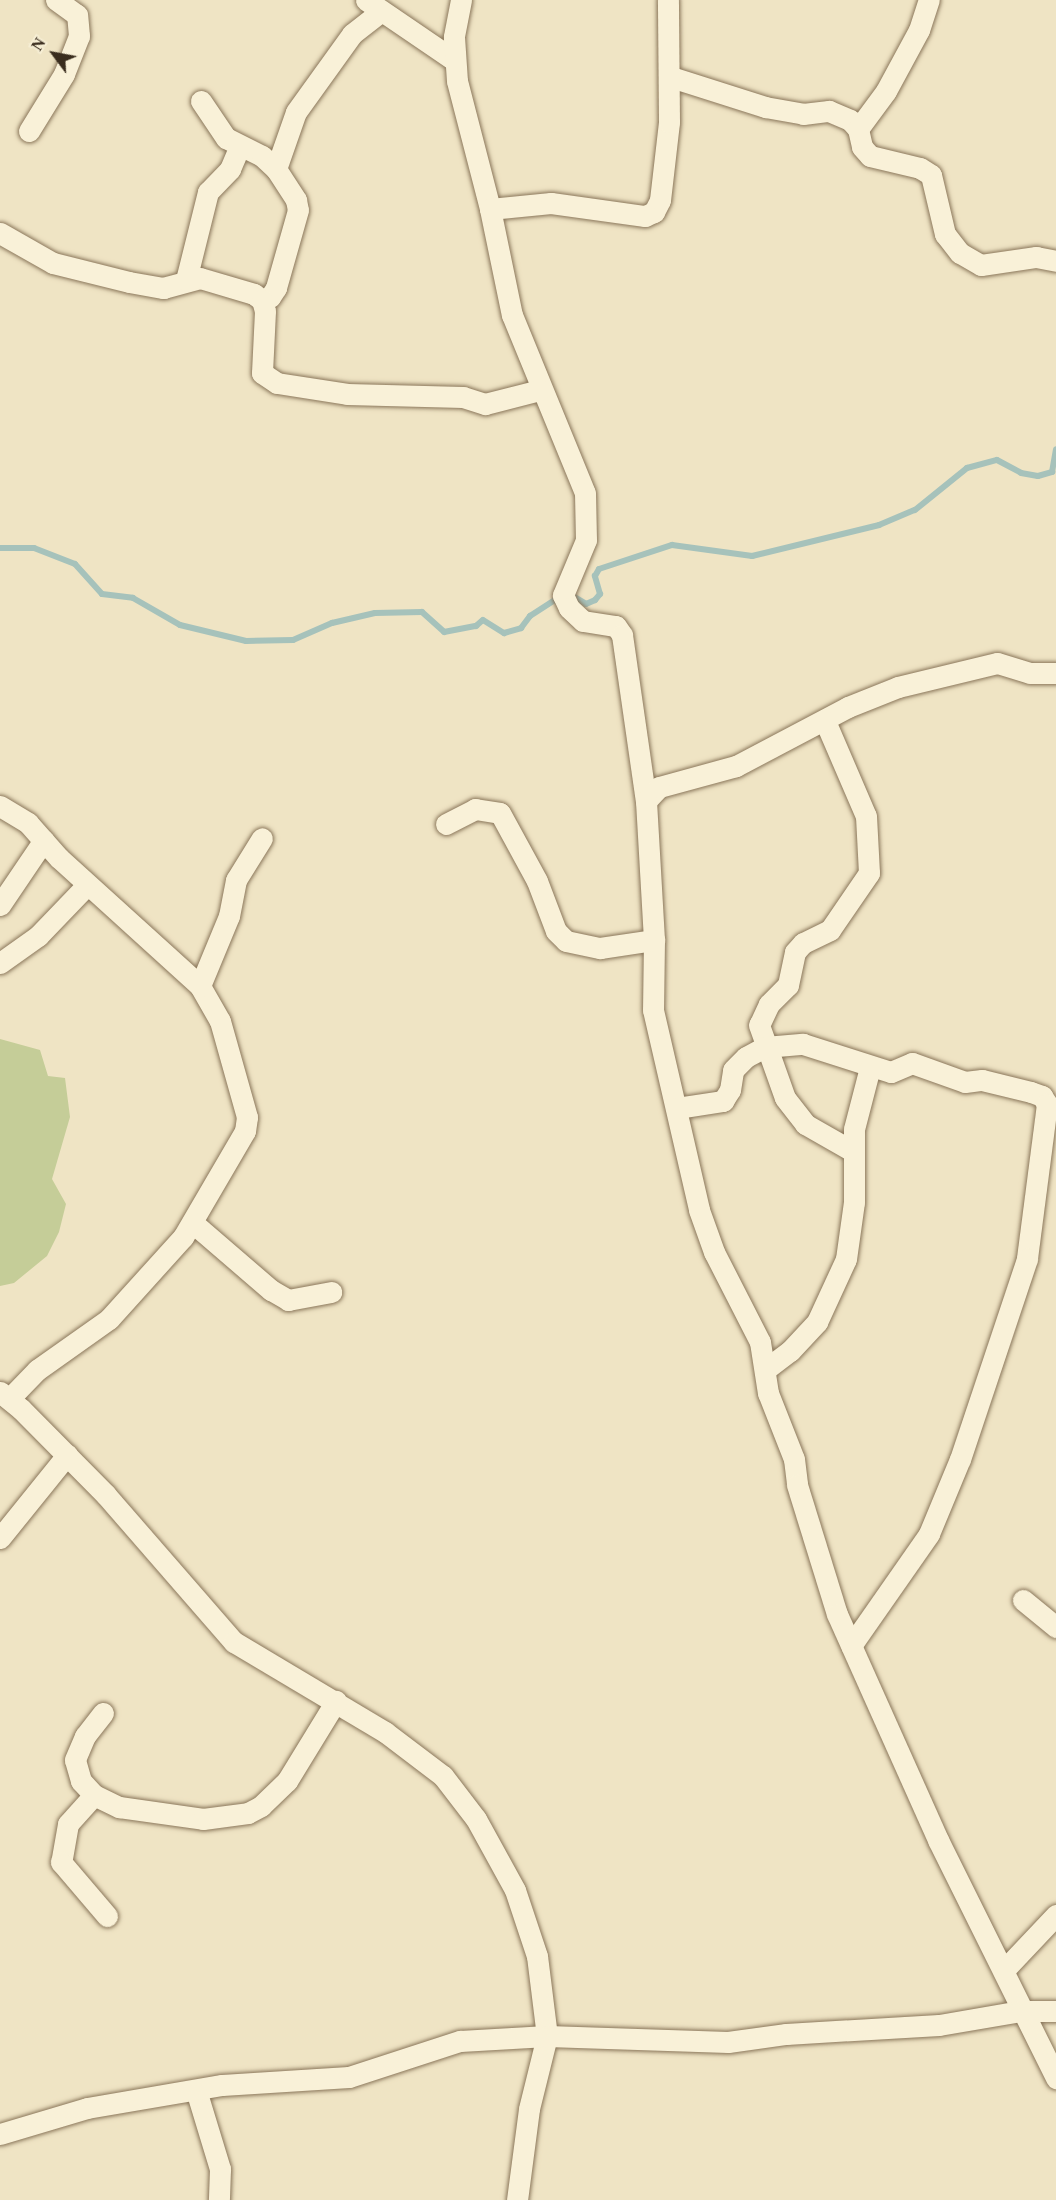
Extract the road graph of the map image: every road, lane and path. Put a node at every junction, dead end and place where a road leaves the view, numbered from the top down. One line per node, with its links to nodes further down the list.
1 (56, 0): 10 (street)
2 (461, 0): 6 (street)
3 (668, 0): 7 (street)
4 (929, 0): 9 (street)
5 (374, 6): 6 (street); 12 (street)
6 (454, 60): 13 (street)
7 (671, 77): 9 (street); 13 (street)
8 (201, 101): 11 (street)
9 (858, 129): 15 (street)
10 (29, 132)
11 (240, 148): 12 (street); 16 (street)
12 (276, 169): 17 (street)
13 (490, 209): 18 (street)
14 (0, 233): 16 (street)
15 (1056, 261)
16 (186, 280): 17 (street)
17 (262, 300): 18 (street)
18 (540, 390): 21 (street)
19 (1056, 673): 20 (street)
20 (825, 721): 21 (street); 31 (street)
21 (646, 801): 28 (street)
22 (0, 806): 25 (street)
23 (446, 824): 28 (street)
24 (262, 838): 30 (street)
25 (44, 840): 26 (street); 27 (street)
26 (87, 885): 29 (street); 30 (street)
27 (0, 905)
28 (654, 940): 33 (street)
29 (0, 963)
30 (200, 986): 35 (street)
31 (765, 1047): 32 (street); 33 (street); 34 (street)
32 (870, 1067): 34 (street); 43 (street)
33 (677, 1108): 37 (street)
34 (854, 1152): 37 (street)
35 (193, 1223): 36 (street); 38 (street)
36 (331, 1292)
37 (766, 1369): 43 (street)
38 (5, 1396): 39 (street)
39 (67, 1455): 40 (street); 44 (street)
40 (0, 1538)
41 (1023, 1600): 42 (street)
42 (1056, 1627)
43 (851, 1646): 49 (street)
44 (336, 1701): 46 (street); 52 (street)
45 (103, 1713): 46 (street)
46 (94, 1795): 48 (street)
47 (1056, 1915): 49 (street)
48 (107, 1916)
49 (1004, 1971): 50 (street)
50 (1020, 2011): 51 (street); 52 (street); 53 (street)
51 (1056, 2011)
52 (547, 2036): 54 (street); 57 (street)
53 (1056, 2078)
54 (196, 2090): 55 (street); 56 (street)
55 (0, 2134)
56 (219, 2200)
57 (517, 2200)

